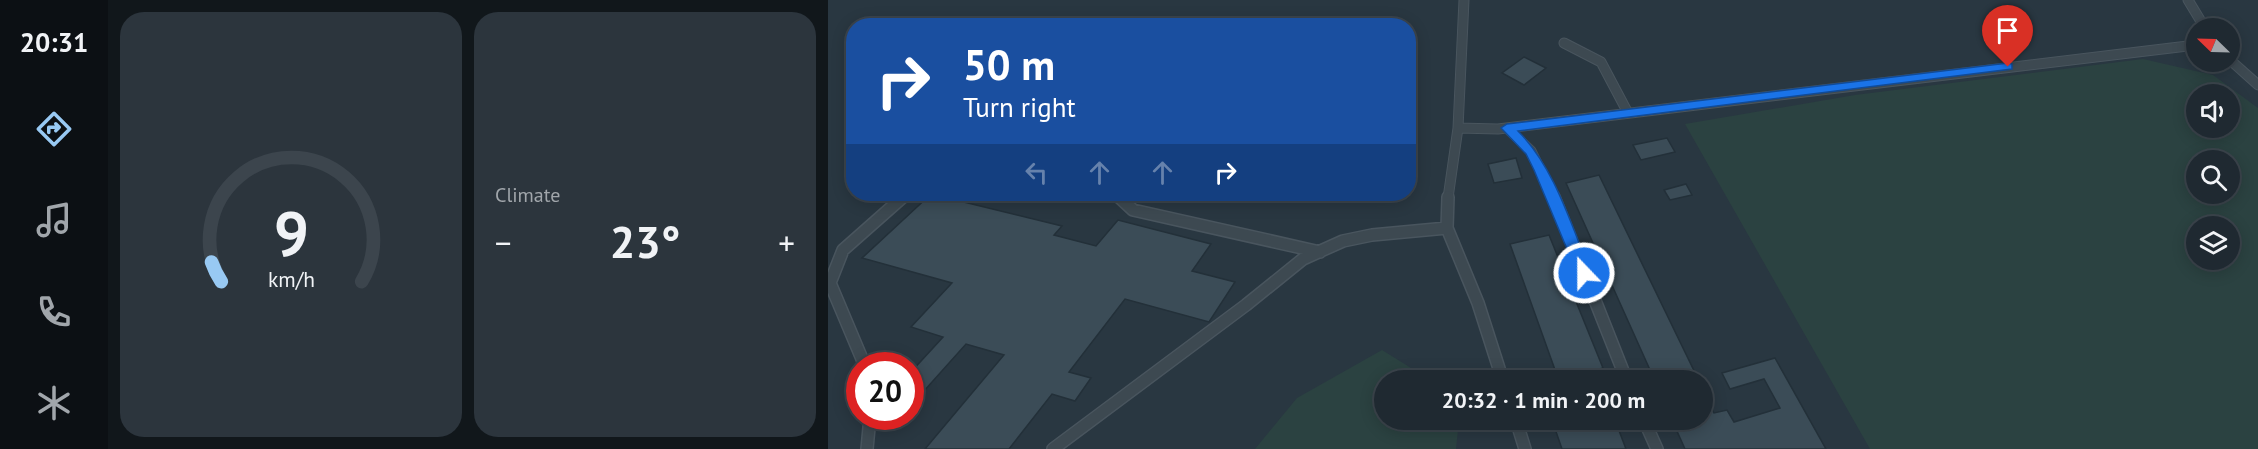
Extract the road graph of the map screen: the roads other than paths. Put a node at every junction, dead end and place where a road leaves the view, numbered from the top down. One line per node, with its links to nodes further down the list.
1 (1464, 0): 9 (lane)
2 (2188, 0): 3 (lane)
3 (2199, 18)
4 (1564, 43): 8 (lane)
5 (2186, 46): 8 (lane)
6 (2240, 69): 7 (lane)
7 (2258, 85)
8 (1628, 113): 10 (lane)
9 (1458, 128): 10 (lane); 13 (lane)
10 (1507, 128): 17 (lane)
11 (898, 201): 15 (lane)
12 (1123, 201): 14 (lane)
13 (1447, 228): 14 (lane); 16 (lane)
14 (1320, 252): 22 (lane)
15 (859, 352)
16 (1499, 370)
17 (1621, 370)
18 (869, 430): 21 (lane)
19 (1519, 430): 23 (lane)
20 (1648, 430): 24 (lane)
21 (867, 449)
22 (1053, 449)
23 (1526, 449)
24 (1657, 449)

